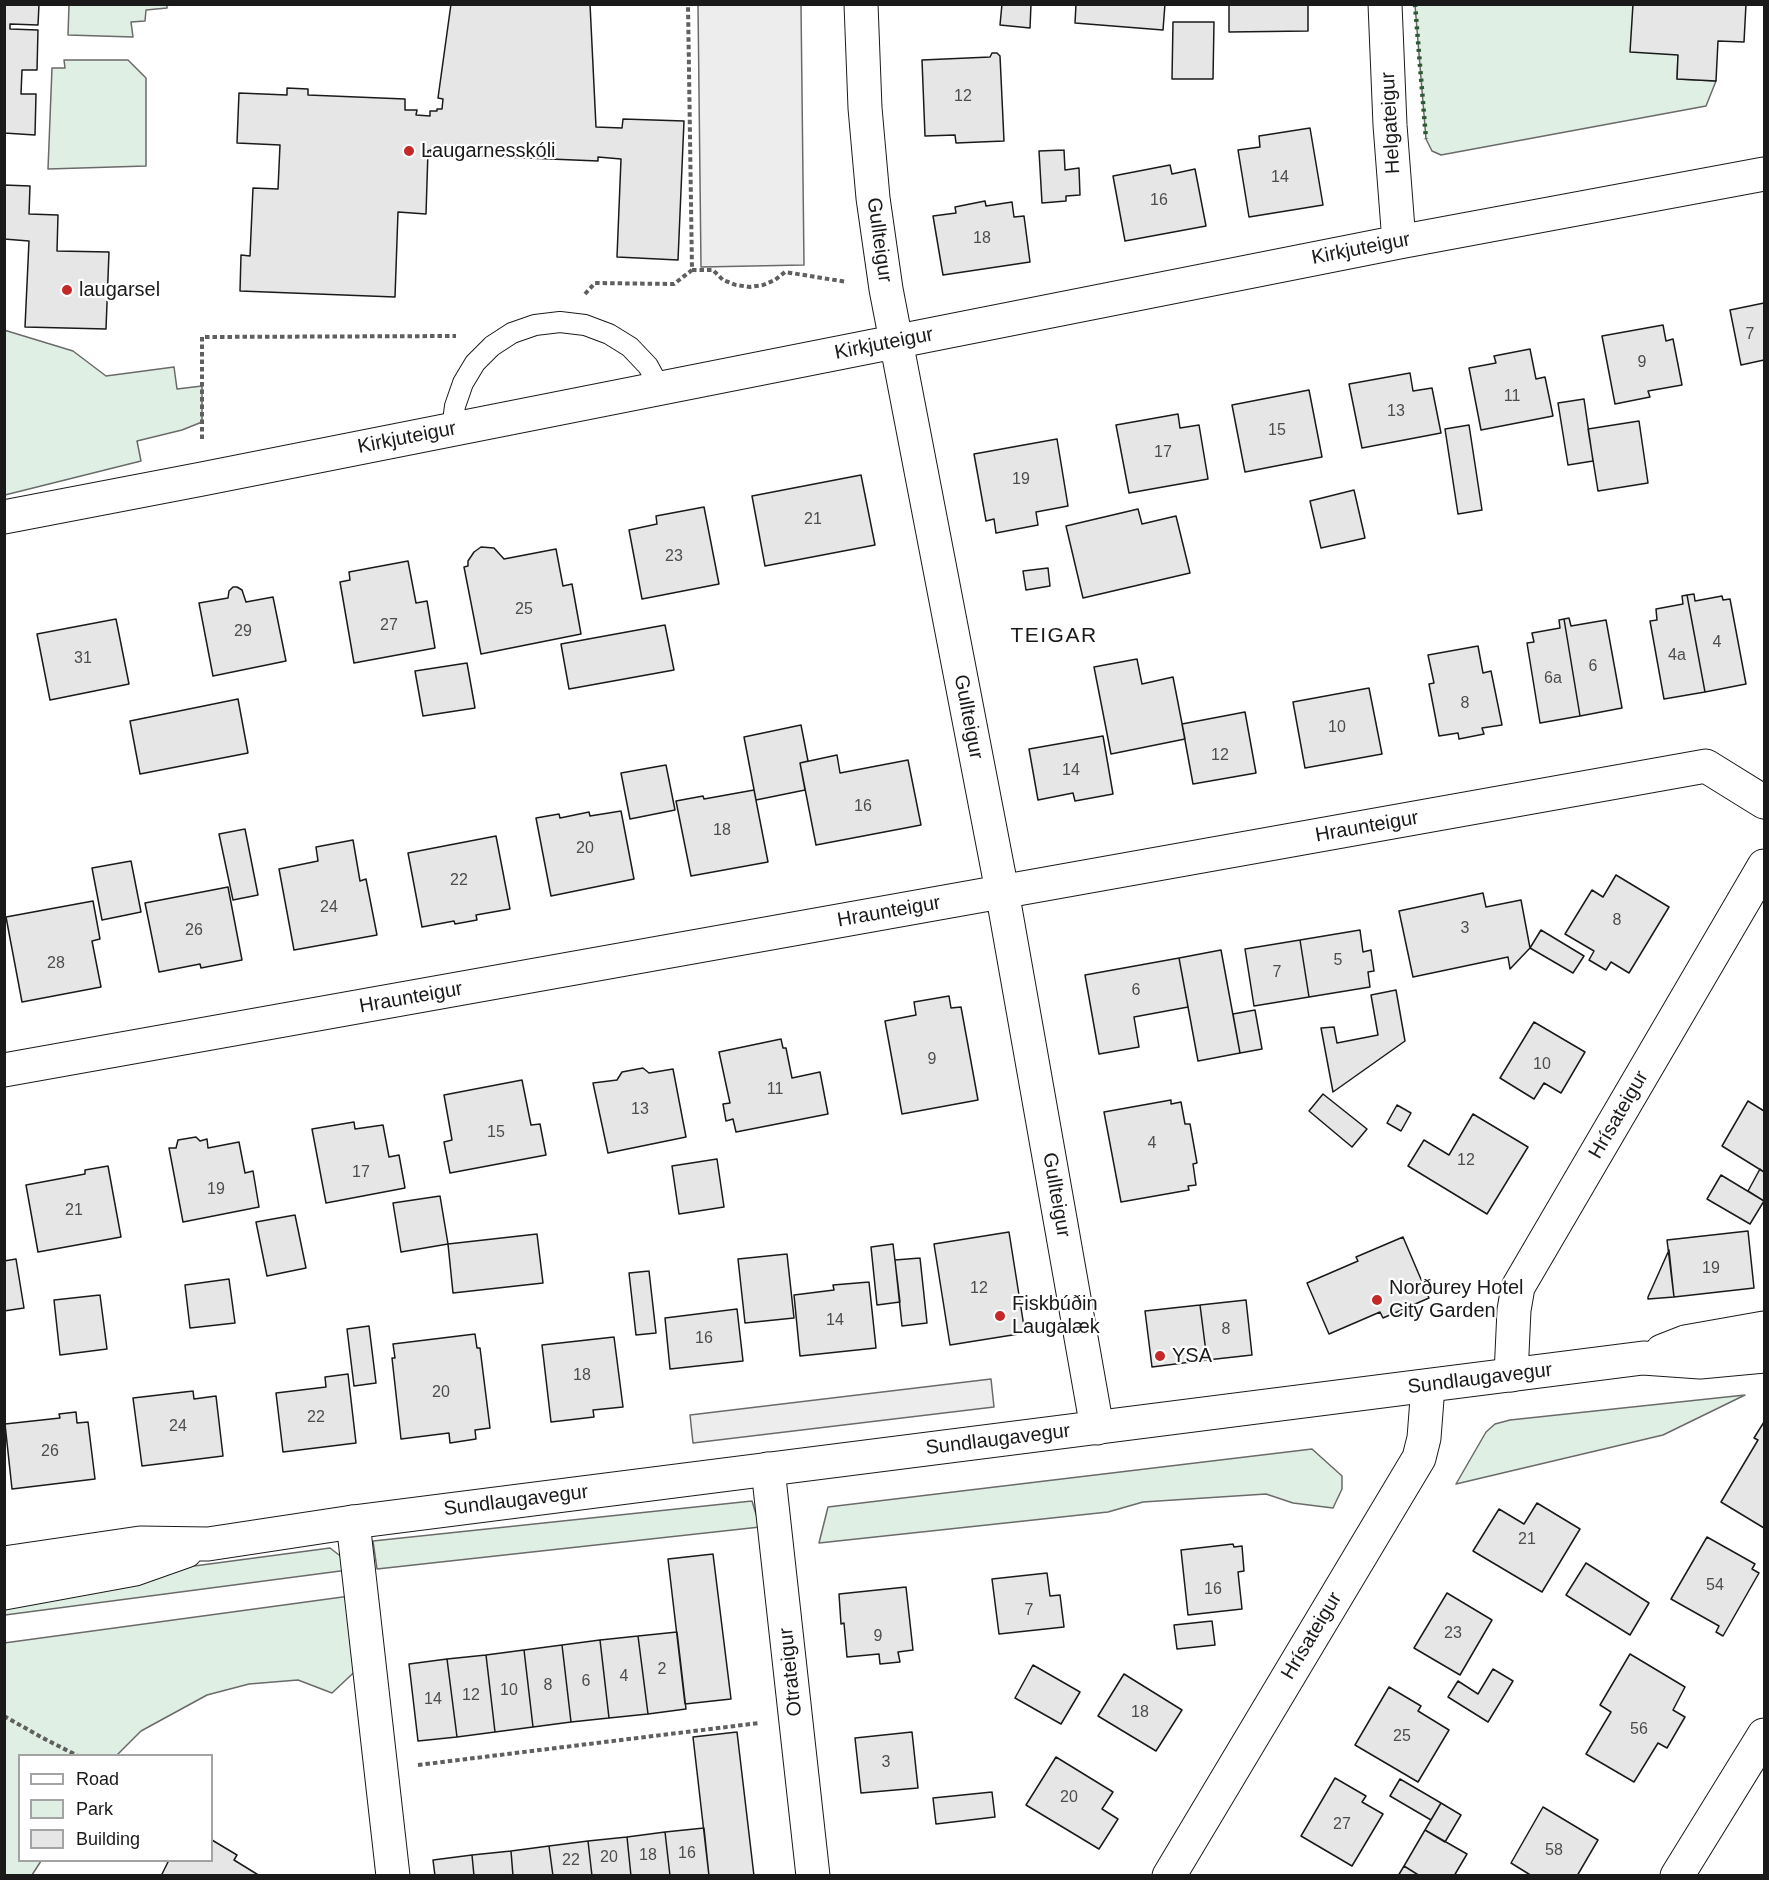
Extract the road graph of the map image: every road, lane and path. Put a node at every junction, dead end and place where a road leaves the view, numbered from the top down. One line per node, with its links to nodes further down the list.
1 (688, 4): 6 (path)
2 (861, 4): 8 (street, Gullteigur)
3 (1385, 4): 5 (street, Helgateigur)
4 (1764, 174): 5 (street, Kirkjuteigur)
5 (1399, 242): 10 (street, Kirkjuteigur)
6 (692, 270): 7 (path); 8 (path)
7 (595, 283)
8 (886, 288): 10 (street, Gullteigur)
9 (458, 336): 13 (path)
10 (896, 342): 11 (street, Kirkjuteigur); 17 (street, Gullteigur)
11 (660, 388): 12 (street, Kirkjuteigur); 12 (lane)
12 (452, 429): 13 (street, Kirkjuteigur)
13 (202, 479): 14 (street, Kirkjuteigur)
14 (4, 517)
15 (1764, 802): 17 (street, Hraunteigur)
16 (1764, 866): 22 (street, Hrísateigur)
17 (1002, 891): 18 (street, Hraunteigur); 24 (street, Gullteigur)
18 (4, 1070)
19 (1764, 1328): 21 (street, Sundlaugavegur)
20 (1764, 1356): 21 (street, Sundlaugavegur)
21 (1643, 1358): 22 (street, Sundlaugavegur)
22 (1511, 1375): 23 (street, Sundlaugavegur)
23 (1428, 1386): 24 (street, Sundlaugavegur); 37 (street, Hrísateigur)
24 (1097, 1428): 25 (street, Sundlaugavegur)
25 (768, 1469): 26 (street, Sundlaugavegur); 31 (street, Otrateigur)
26 (352, 1522): 27 (street, Sundlaugavegur); 34 (street)
27 (208, 1544): 28 (street, Sundlaugavegur); 29 (street, Sundlaugavegur)
28 (4, 1563)
29 (4, 1593)
30 (4, 1716): 33 (path)
31 (796, 1718): 34 (path); 36 (street, Otrateigur)
32 (1764, 1735): 38 (street)
33 (76, 1754)
34 (381, 1769): 35 (street)
35 (393, 1875)
36 (813, 1875)
37 (1168, 1875)
38 (1677, 1875)

